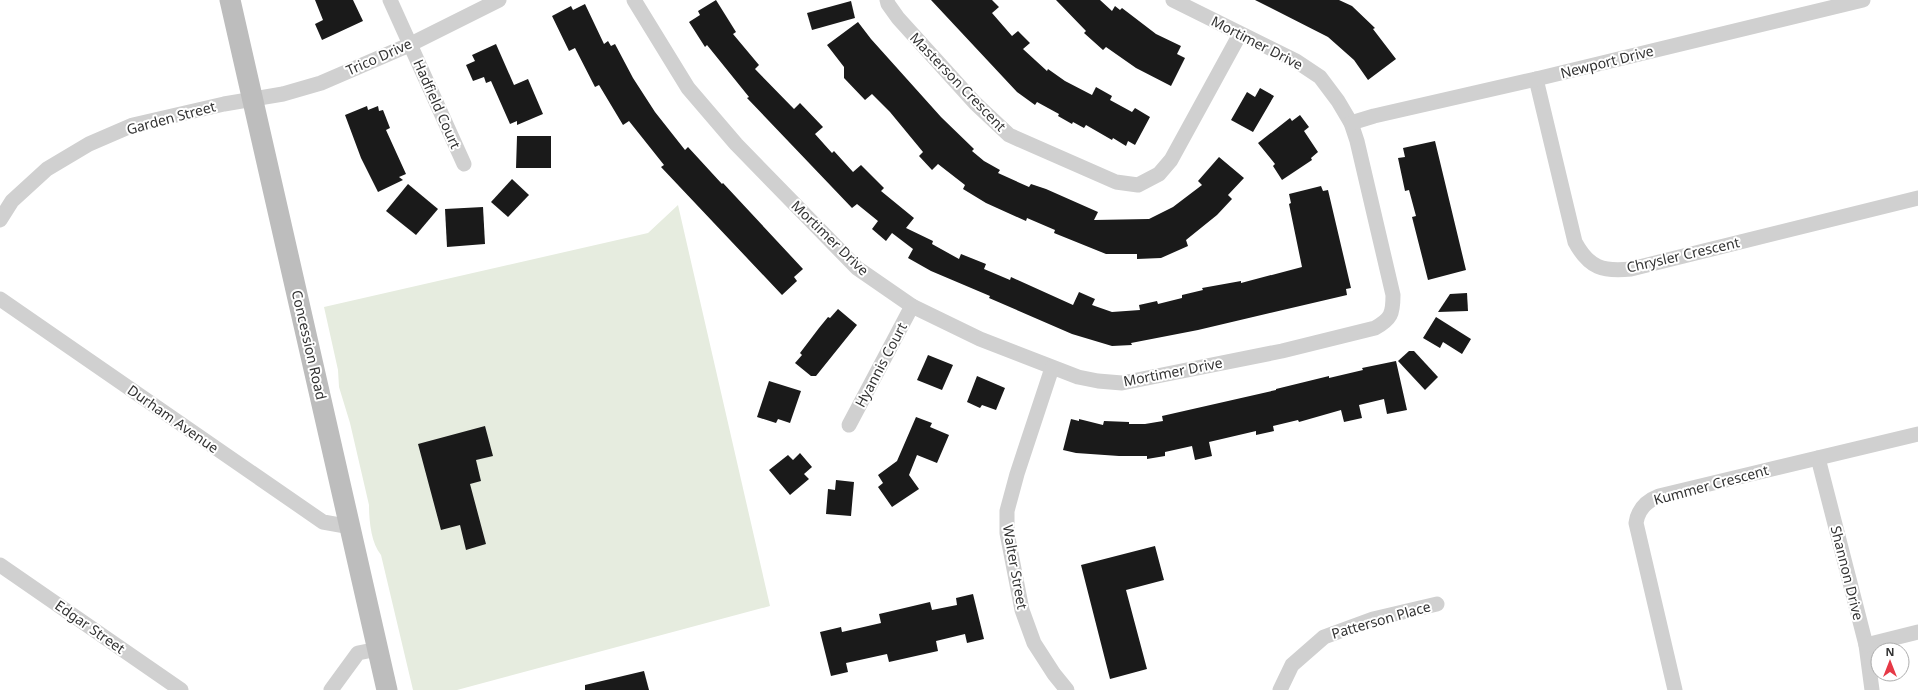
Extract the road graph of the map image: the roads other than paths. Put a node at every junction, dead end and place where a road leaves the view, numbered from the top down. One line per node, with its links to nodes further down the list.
1 (230, 0): 11 (main road, Concession Road)
2 (390, 0): 9 (street, Hadfield Court)
3 (499, 0): 9 (street, Trico Drive)
4 (634, 0): 17 (street, Mortimer Drive)
5 (887, 0): 8 (street, Masterson Crescent)
6 (1173, 0): 8 (street, Mortimer Drive)
7 (1863, 0): 10 (street, Newport Drive)
8 (1240, 34): 12 (street, Mortimer Drive)
9 (409, 44): 11 (street, Trico Drive); 13 (street, Hadfield Court)
10 (1536, 79): 12 (street, Newport Drive); 14 (street, Chrysler Crescent)
11 (253, 99): 15 (street, Garden Street); 22 (main road, Concession Road)
12 (1350, 124): 18 (street, Mortimer Drive)
13 (464, 164)
14 (1918, 198)
15 (0, 220)
16 (0, 299): 22 (street, Durham Avenue)
17 (912, 306): 18 (street, Mortimer Drive); 19 (street, Hyannis Court)
18 (1052, 368): 31 (street, Walter Street)
19 (850, 424)
20 (1918, 434): 21 (street, Kummer Crescent)
21 (1818, 458): 26 (street, Shannon Drive); 33 (street, Kummer Crescent)
22 (351, 527): 27 (main road, Concession Road)
23 (0, 564): 28 (street, Edgar Street)
24 (1437, 604): 32 (street, Patterson Place)
25 (1918, 632): 26 (street)
26 (1866, 645): 34 (street, Shannon Drive)
27 (378, 649): 29 (street); 30 (main road, Concession Road)
28 (181, 690)
29 (331, 690)
30 (387, 690)
31 (1067, 690)
32 (1280, 690)
33 (1675, 690)
34 (1872, 690)

